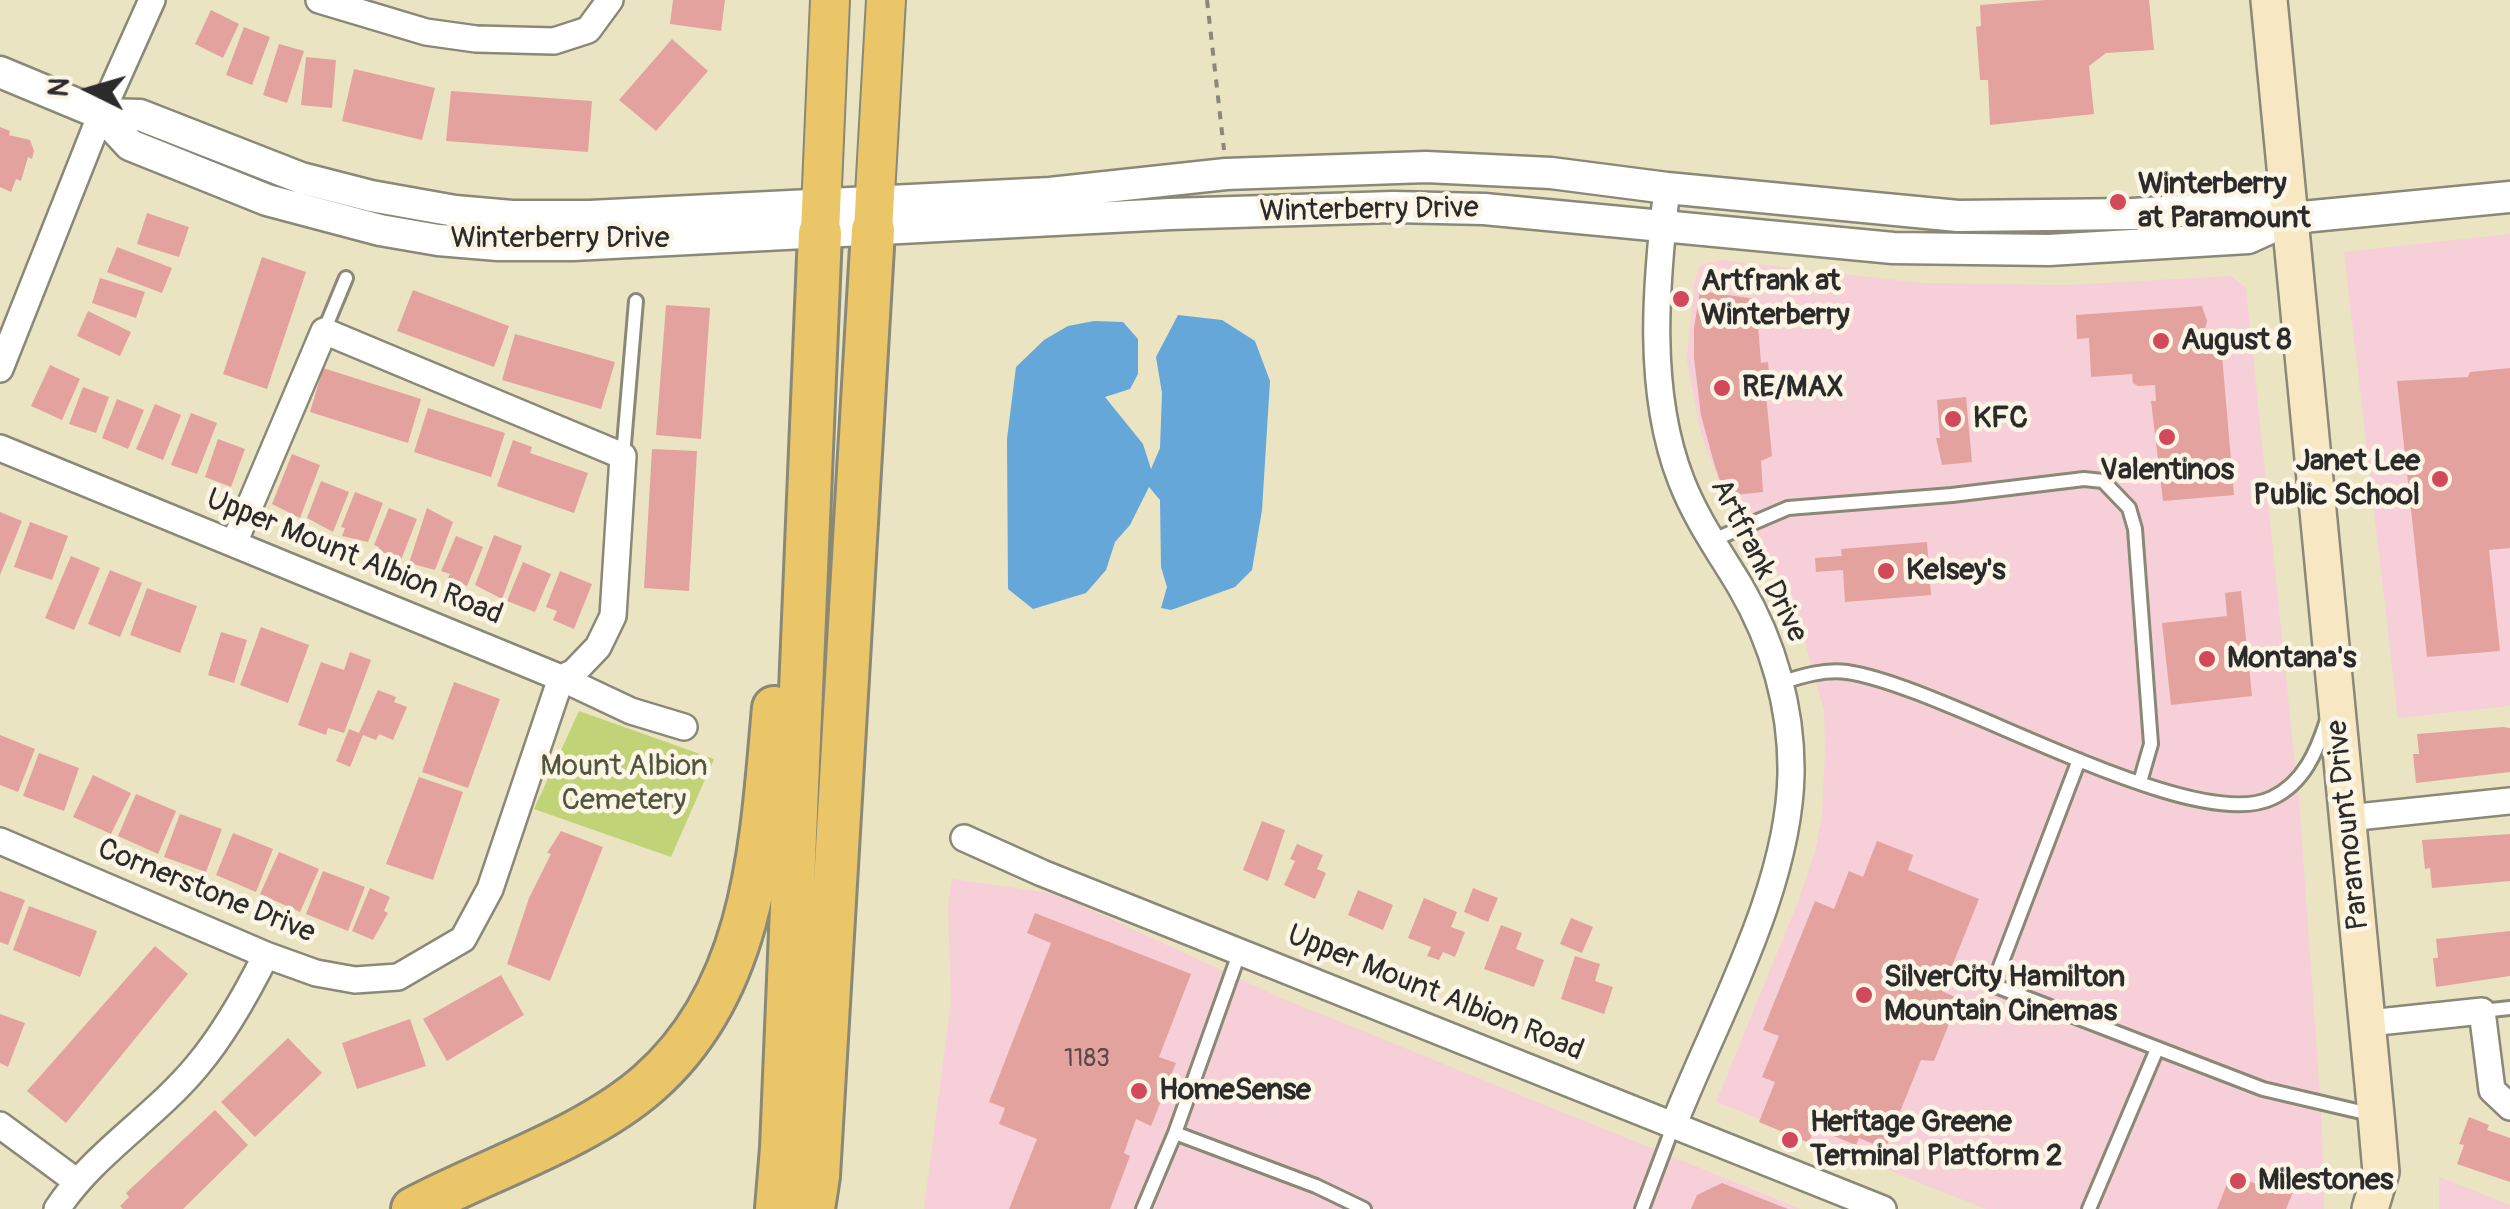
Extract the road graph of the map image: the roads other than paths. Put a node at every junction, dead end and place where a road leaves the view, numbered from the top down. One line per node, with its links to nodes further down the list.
1 (152, 0): 8 (street)
2 (319, 0): 3 (street)
3 (610, 0)
4 (830, 0): 12 (main road)
5 (886, 0): 11 (main road)
6 (2269, 0): 13 (main road, Paramount Drive)
7 (0, 72): 8 (street)
8 (100, 114): 12 (street, Winterberry Drive); 18 (street)
9 (1668, 188): 11 (street, Winterberry Drive); 13 (street, Winterberry Drive); 14 (street, Artfrank Drive)
10 (2510, 197): 13 (street, Winterberry Drive)
11 (874, 215): 12 (street, Winterberry Drive); 14 (street, Winterberry Drive); 50 (highway)
12 (820, 217): 19 (highway)
13 (2292, 218): 14 (street, Winterberry Drive); 26 (main road, Paramount Drive)
14 (1663, 226): 22 (street, Artfrank Drive)
15 (346, 278): 17 (lane)
16 (636, 301): 21 (lane)
17 (324, 331): 21 (street); 23 (street)
18 (0, 370)
19 (813, 410): 48 (highway); 49 (highway)
20 (0, 448): 23 (street, Upper Mount Albion Road)
21 (623, 456): 24 (street)
22 (1711, 541): 25 (street, Artfrank Drive); 29 (lane)
23 (234, 543): 24 (street, Upper Mount Albion Road)
24 (561, 678): 27 (street, Upper Mount Albion Road); 35 (street, Cornerstone Drive)
25 (1780, 683): 28 (lane); 42 (street, Artfrank Drive)
26 (2336, 693): 29 (lane); 31 (main road, Paramount Drive)
27 (684, 727)
28 (2079, 760): 29 (lane); 39 (lane)
29 (2140, 782)
30 (2510, 801): 31 (street)
31 (2348, 818): 38 (main road, Paramount Drive)
32 (964, 838): 34 (street, Upper Mount Albion Road)
33 (0, 841): 35 (street, Cornerstone Drive)
34 (1240, 951): 42 (street, Upper Mount Albion Road); 44 (lane)
35 (266, 955): 46 (street)
36 (2510, 1008): 37 (lane)
37 (2482, 1011): 38 (street); 40 (street)
38 (2368, 1023): 41 (main road, Paramount Drive)
39 (2157, 1049): 41 (lane); 55 (lane)
40 (2510, 1107)
41 (2376, 1115): 45 (main road, Paramount Drive)
42 (1674, 1124): 53 (lane); 54 (street, Upper Mount Albion Road)
43 (0, 1125): 46 (street)
44 (1175, 1133): 51 (lane); 52 (lane)
45 (2381, 1172): 56 (main road, Paramount Drive); 57 (main road, Paramount Drive)
46 (76, 1180): 47 (street)
47 (57, 1209)
48 (413, 1209)
49 (776, 1209)
50 (813, 1209)
51 (1144, 1209)
52 (1364, 1209)
53 (1642, 1209)
54 (1883, 1209)
55 (2089, 1209)
56 (2370, 1209)
57 (2399, 1209)

